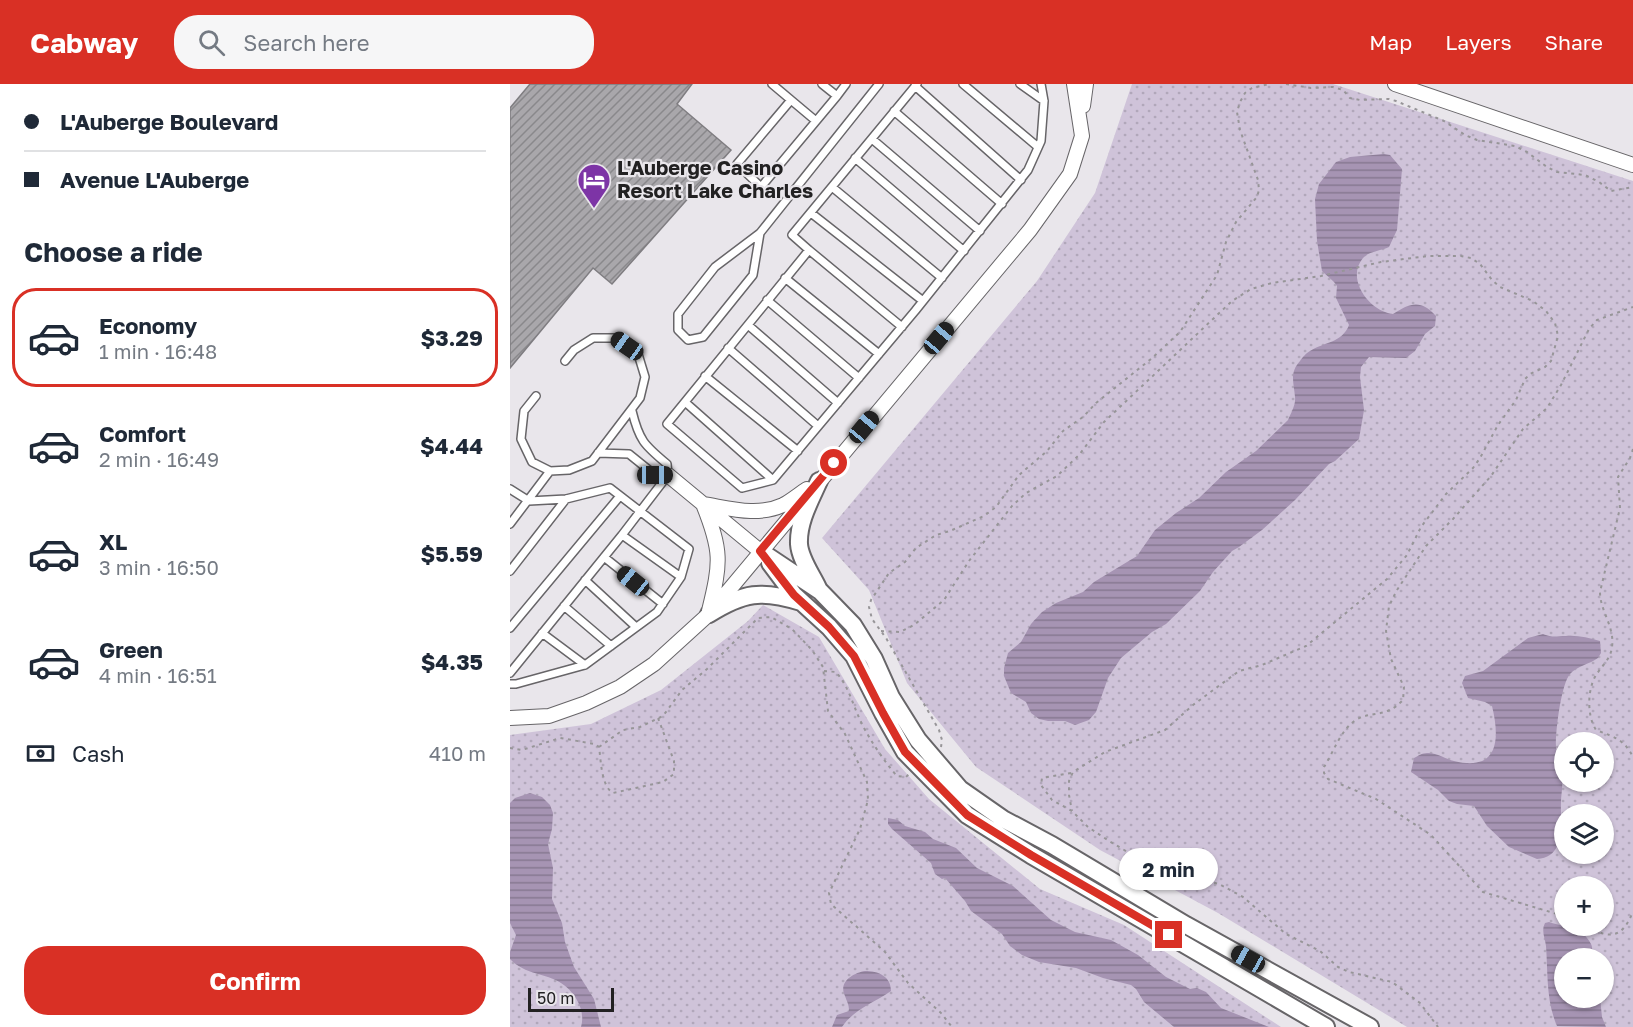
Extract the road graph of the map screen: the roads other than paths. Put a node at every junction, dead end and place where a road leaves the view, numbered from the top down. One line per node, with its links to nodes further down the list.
1 (772, 84): 13 (lane)
2 (822, 84): 12 (lane)
3 (846, 84): 12 (lane)
4 (963, 84): 19 (lane)
5 (1020, 84): 14 (lane)
6 (1041, 84): 14 (lane)
7 (1074, 84): 16 (street)
8 (1086, 84): 16 (street)
9 (1395, 84): 21 (street)
10 (876, 85): 27 (lane)
11 (916, 85): 15 (lane); 22 (lane)
12 (837, 96): 17 (lane)
13 (791, 100): 17 (lane); 17 (lane)
14 (1044, 101): 19 (lane)
15 (894, 111): 18 (lane); 24 (lane)
16 (1080, 120): 51 (street)
17 (816, 121)
18 (872, 139): 20 (lane); 26 (lane)
19 (1038, 147): 22 (lane)
20 (855, 158): 23 (lane); 29 (lane)
21 (1633, 165)
22 (1021, 180): 24 (lane)
23 (832, 187): 25 (lane); 31 (lane)
24 (1002, 204): 26 (lane)
25 (811, 213): 28 (lane); 33 (lane)
26 (980, 231): 29 (lane)
27 (760, 233): 27 (lane)
28 (808, 250): 30 (lane); 35 (lane)
29 (964, 251): 31 (lane)
30 (785, 278): 32 (lane); 37 (lane)
31 (942, 278): 33 (lane)
32 (767, 300): 34 (lane); 40 (lane)
33 (923, 301): 35 (lane)
34 (748, 325): 36 (lane); 43 (lane)
35 (902, 327): 37 (lane)
36 (728, 348): 39 (lane); 45 (lane)
37 (879, 354): 40 (lane)
38 (566, 361): 44 (lane)
39 (705, 376): 42 (lane); 46 (lane)
40 (859, 378): 43 (lane)
41 (536, 396): 48 (lane)
42 (685, 402): 50 (lane); 50 (lane)
43 (838, 403): 45 (lane)
44 (632, 411): 47 (lane); 49 (lane)
45 (818, 426): 46 (lane)
46 (798, 451): 50 (lane)
47 (598, 453): 48 (lane); 49 (lane)
48 (550, 471): 55 (lane)
49 (668, 475): 56 (street); 57 (lane)
50 (773, 480)
51 (819, 481): 56 (street); 60 (street); 65 (street)
52 (510, 489): 55 (lane)
53 (620, 496): 54 (lane); 57 (lane); 71 (lane)
54 (566, 499): 55 (lane); 62 (lane)
55 (529, 501): 58 (lane)
56 (703, 504): 60 (street); 69 (street)
57 (640, 512): 59 (lane); 63 (lane)
58 (510, 524)
59 (622, 535): 61 (lane); 63 (lane)
60 (760, 551): 65 (street); 66 (street); 69 (street)
61 (604, 557): 64 (lane); 67 (lane)
62 (510, 571)
63 (681, 577): 67 (lane)
64 (585, 580): 68 (lane); 70 (lane)
65 (820, 591): 78 (street)
66 (801, 602): 69 (street); 78 (street)
67 (663, 604): 70 (lane)
68 (564, 606): 72 (lane); 73 (lane)
69 (708, 614): 77 (street)
70 (636, 627): 73 (lane)
71 (510, 628)
72 (542, 633): 74 (lane); 75 (lane)
73 (611, 646): 74 (lane)
74 (585, 665): 76 (lane)
75 (510, 673)
76 (510, 684)
77 (510, 718)
78 (925, 761): 79 (street); 80 (street)
79 (1326, 1027)
80 (1370, 1027)

